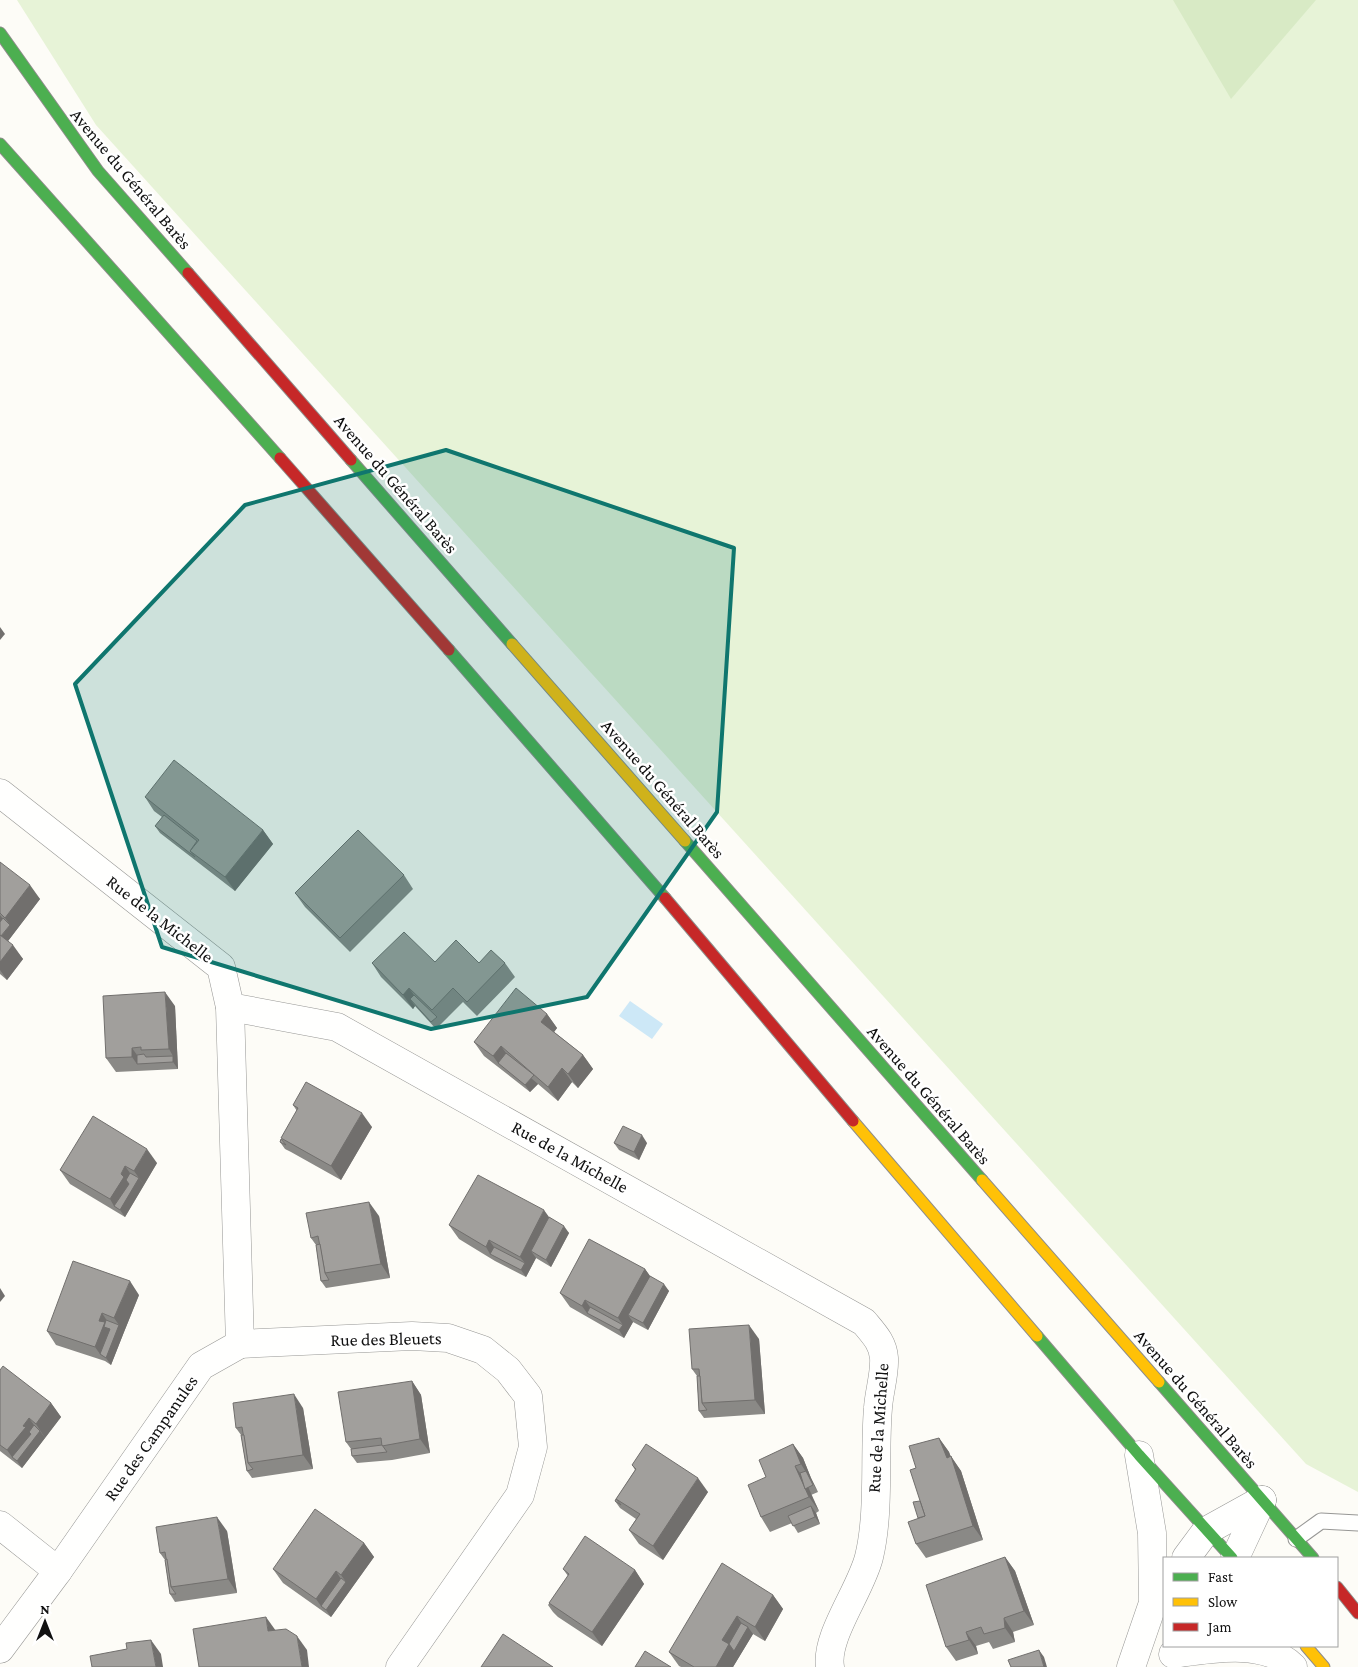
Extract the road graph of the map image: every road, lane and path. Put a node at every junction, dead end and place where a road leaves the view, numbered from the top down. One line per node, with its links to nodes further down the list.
1 (0, 33): 7 (main road, Avenue du Général Barès)
2 (0, 144): 6 (main road)
3 (0, 793): 4 (street, Rue de la Michelle)
4 (230, 1007): 5 (street); 24 (street, Rue de la Michelle)
5 (240, 1344): 16 (street, Rue des Campanules); 23 (street, Rue des Bleuets)
6 (1139, 1455): 10 (main road); 18 (street)
7 (1262, 1500): 10 (street); 11 (main road, Avenue du Général Barès); 14 (street)
8 (1358, 1523): 11 (lane)
9 (0, 1525): 16 (street)
10 (1206, 1532): 12 (street); 13 (main road)
11 (1296, 1539): 15 (main road, Avenue du Général Barès)
12 (1187, 1557)
13 (1232, 1557)
14 (1234, 1557)
15 (1312, 1557)
16 (58, 1571): 21 (street, Rue des Campanules)
17 (1338, 1588): 19 (main road)
18 (1159, 1596): 25 (street)
19 (1358, 1613)
20 (1307, 1647): 27 (main road)
21 (0, 1649)
22 (1171, 1656): 26 (street)
23 (400, 1667)
24 (830, 1667)
25 (1131, 1667)
26 (1293, 1667)
27 (1324, 1667)

